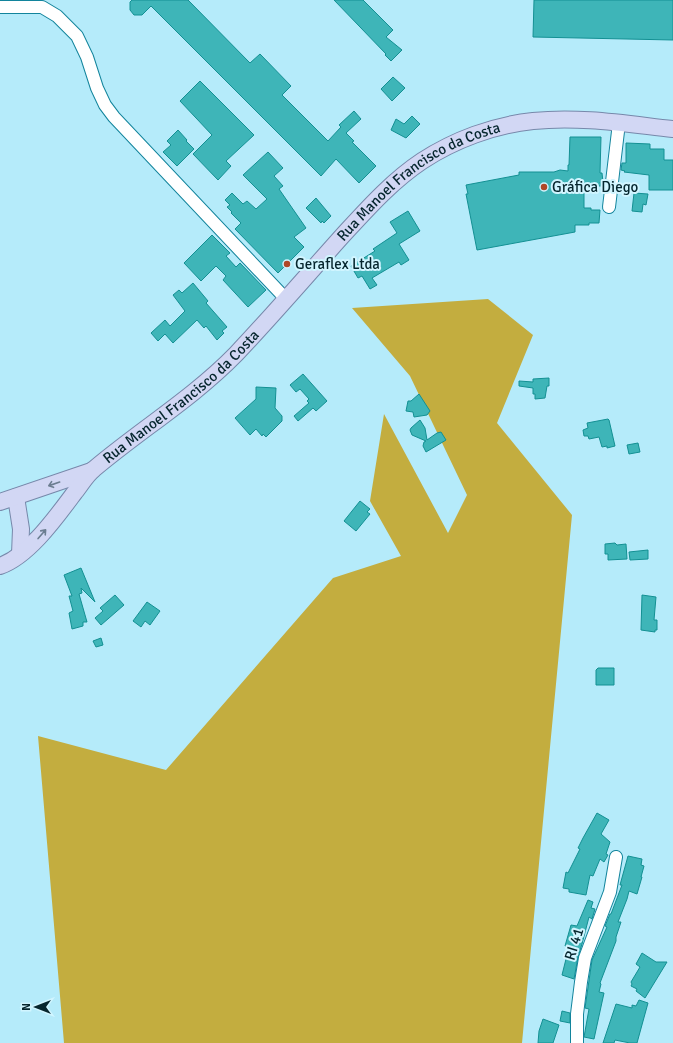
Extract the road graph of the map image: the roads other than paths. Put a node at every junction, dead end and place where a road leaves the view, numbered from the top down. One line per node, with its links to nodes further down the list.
1 (1, 7): 5 (street)
2 (619, 123): 3 (main road, Rua Manoel Francisco da Costa); 4 (street); 5 (main road, Rua Manoel Francisco da Costa)
3 (673, 129)
4 (609, 207)
5 (286, 299): 6 (main road, Rua Manoel Francisco da Costa)
6 (91, 471): 7 (main road, Rua Manoel Francisco da Costa, one-way to 7); 9 (main road, Rua Manoel Francisco da Costa, one-way to 6)
7 (16, 497): 8 (main road, Rua Manoel Francisco da Costa); 9 (main road)
8 (0, 502)
9 (20, 554): 10 (main road, Rua Manoel Francisco da Costa)
10 (0, 566)
11 (616, 857): 12 (street, RI 41)
12 (577, 1043)

